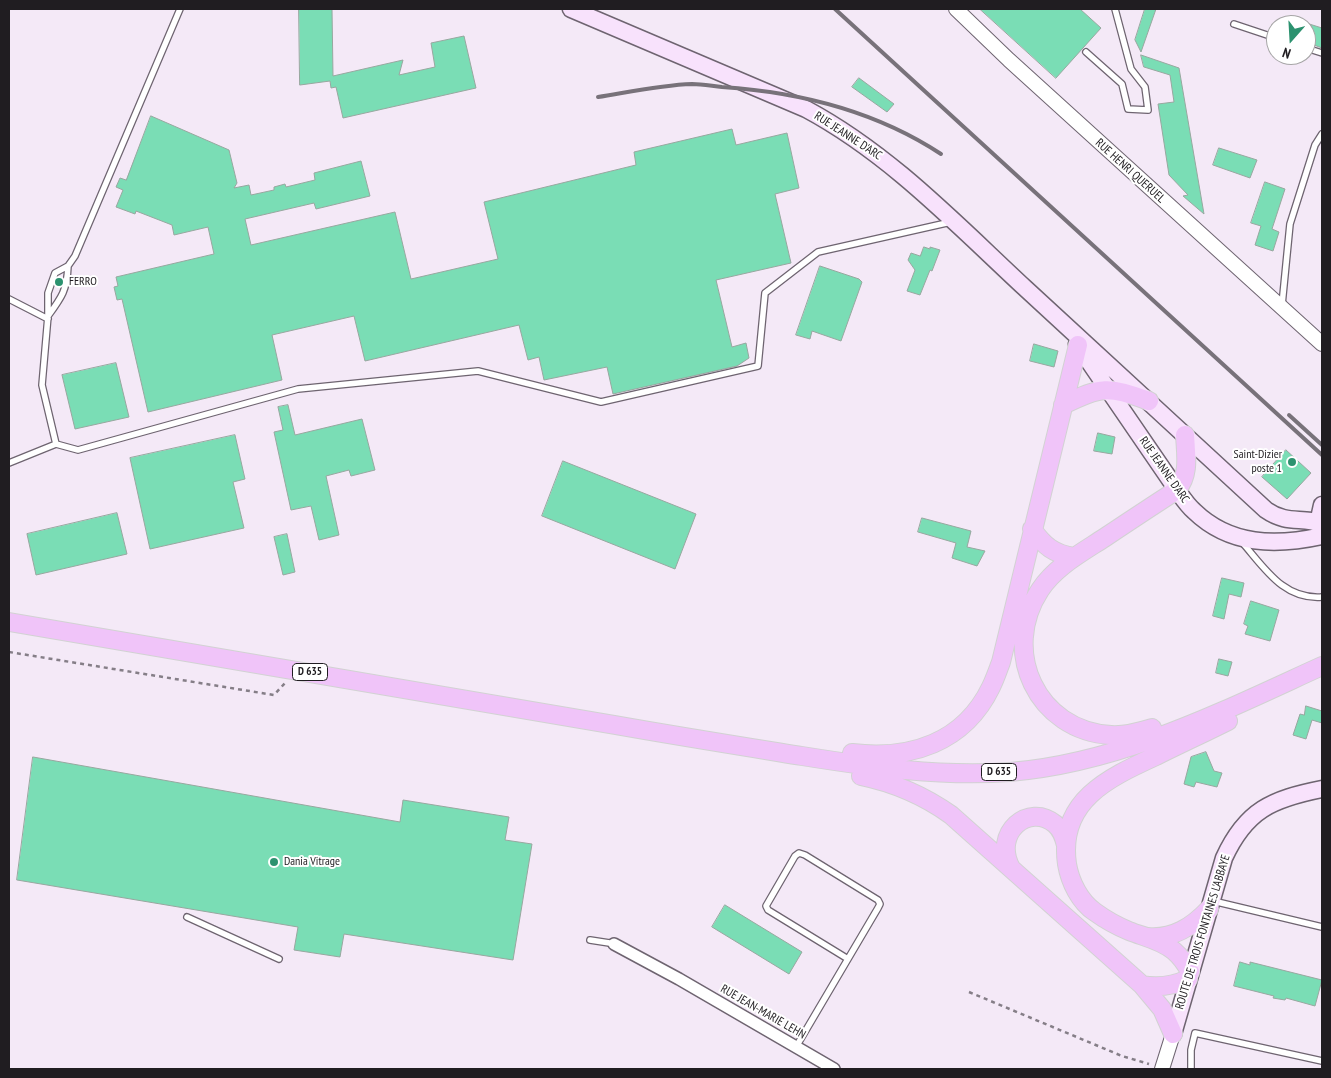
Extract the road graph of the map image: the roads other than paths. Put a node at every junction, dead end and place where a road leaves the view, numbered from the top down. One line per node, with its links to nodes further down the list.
1 (180, 9): 10 (lane)
2 (571, 9): 9 (main road, RUE JEANNE D'ARC)
3 (956, 9): 12 (street, RUE HENRI QUERUEL)
4 (1115, 9): 7 (lane)
5 (1234, 24): 6 (lane)
6 (1266, 35)
7 (1086, 52)
8 (1322, 134): 12 (lane)
9 (954, 221): 13 (main road, RUE JEANNE D'ARC); 23 (lane)
10 (68, 266): 14 (lane); 14 (lane)
11 (9, 298): 14 (lane)
12 (1282, 309): 15 (street, RUE HENRI QUERUEL)
13 (1056, 317): 18 (main road, RUE JEANNE D'ARC); 20 (main road, RUE JEANNE D'ARC)
14 (48, 318): 23 (lane)
15 (1308, 330): 16 (street, RUE HENRI QUERUEL); 17 (street, RUE HENRI QUERUEL)
16 (1322, 337)
17 (1322, 344)
18 (1078, 346): 19 (main road, RUE JEANNE D'ARC); 21 (main road)
19 (1108, 390): 20 (main road); 21 (main road); 25 (main road, RUE JEANNE D'ARC)
20 (1149, 401): 22 (main road, RUE JEANNE D'ARC)
21 (1063, 405): 28 (main road)
22 (1185, 435): 25 (main road); 27 (main road, RUE JEANNE D'ARC)
23 (56, 444): 24 (lane)
24 (9, 463)
25 (1177, 490): 29 (main road, RUE JEANNE D'ARC); 30 (main road)
26 (1322, 505): 27 (main road)
27 (1321, 528): 29 (main road, RUE JEANNE D'ARC)
28 (1032, 529): 30 (main road); 35 (main road)
29 (1238, 538): 31 (lane)
30 (1074, 557): 34 (main road)
31 (1322, 596)
32 (9, 622): 35 (main road, D 635)
33 (1322, 667): 34 (main road, D 635); 38 (main road)
34 (1298, 676): 36 (main road, D 635)
35 (611, 724): 36 (main road, D 635)
36 (685, 737): 39 (main road)
37 (1322, 789): 40 (main road, ROUTE DE TROIS FONTAINES L'ABBAYE)
38 (1066, 845): 39 (main road); 43 (main road)
39 (1011, 868): 49 (main road)
40 (1210, 905): 42 (lane); 43 (main road); 48 (main road, ROUTE DE TROIS FONTAINES L'ABBAYE)
41 (187, 917): 47 (lane)
42 (1322, 927)
43 (1147, 937): 48 (main road)
44 (590, 940): 45 (lane)
45 (618, 944): 51 (street, RUE JEAN-MARIE LEHN)
46 (848, 958): 46 (lane); 51 (lane)
47 (279, 959)
48 (1189, 975): 49 (main road); 50 (main road, ROUTE DE TROIS FONTAINES L'ABBAYE)
49 (1142, 985): 50 (main road)
50 (1172, 1034): 54 (street, ROUTE DE TROIS FONTAINES L'ABBAYE)
51 (796, 1047): 53 (street, RUE JEAN-MARIE LEHN)
52 (1322, 1061): 55 (lane)
53 (834, 1069)
54 (1162, 1069)
55 (1191, 1069)

